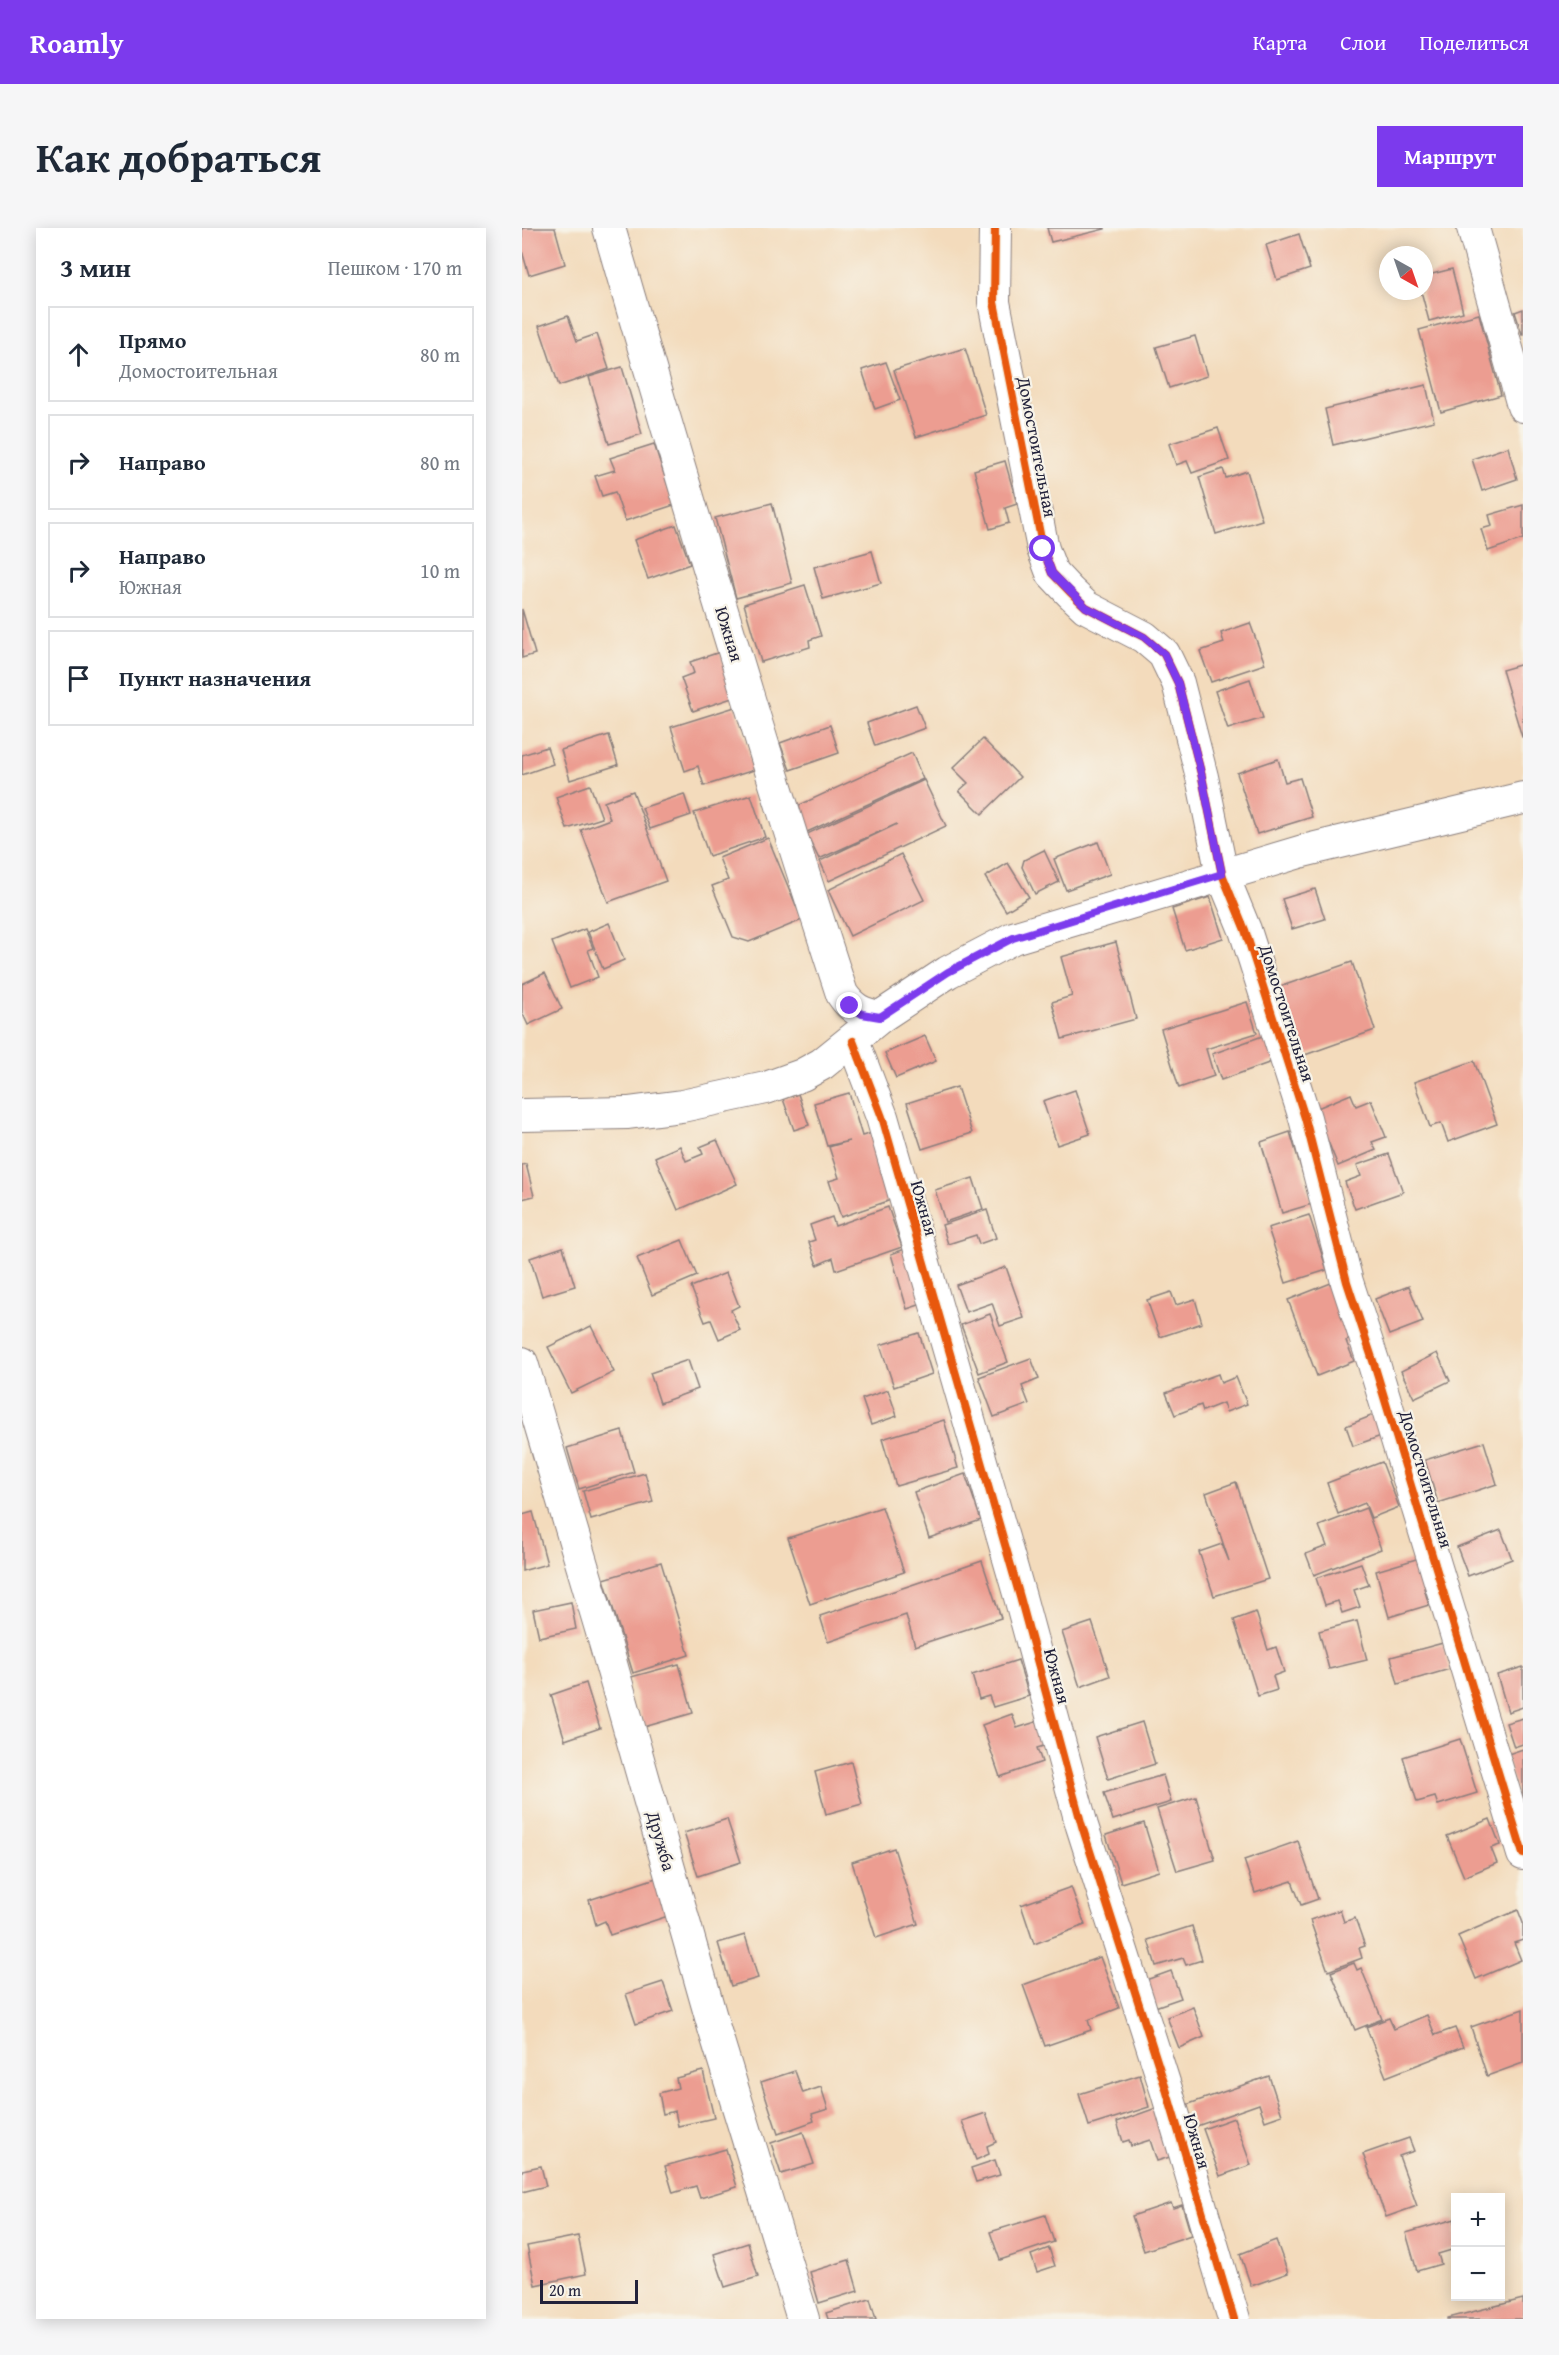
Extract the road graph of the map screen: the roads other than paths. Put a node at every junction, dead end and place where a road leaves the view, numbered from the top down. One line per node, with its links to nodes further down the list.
1 (609, 228): 7 (street, Южная)
2 (995, 228): 6 (street, Домостоительная)
3 (1473, 228): 4 (street)
4 (1523, 406)
5 (1523, 798): 6 (street)
6 (1222, 874): 7 (street); 11 (street, Домостоительная)
7 (880, 1017): 8 (street)
8 (853, 1041): 9 (street); 13 (street, Южная)
9 (522, 1115)
10 (522, 1363): 12 (street, Дружба)
11 (1523, 1854)
12 (803, 2319)
13 (1234, 2319)

